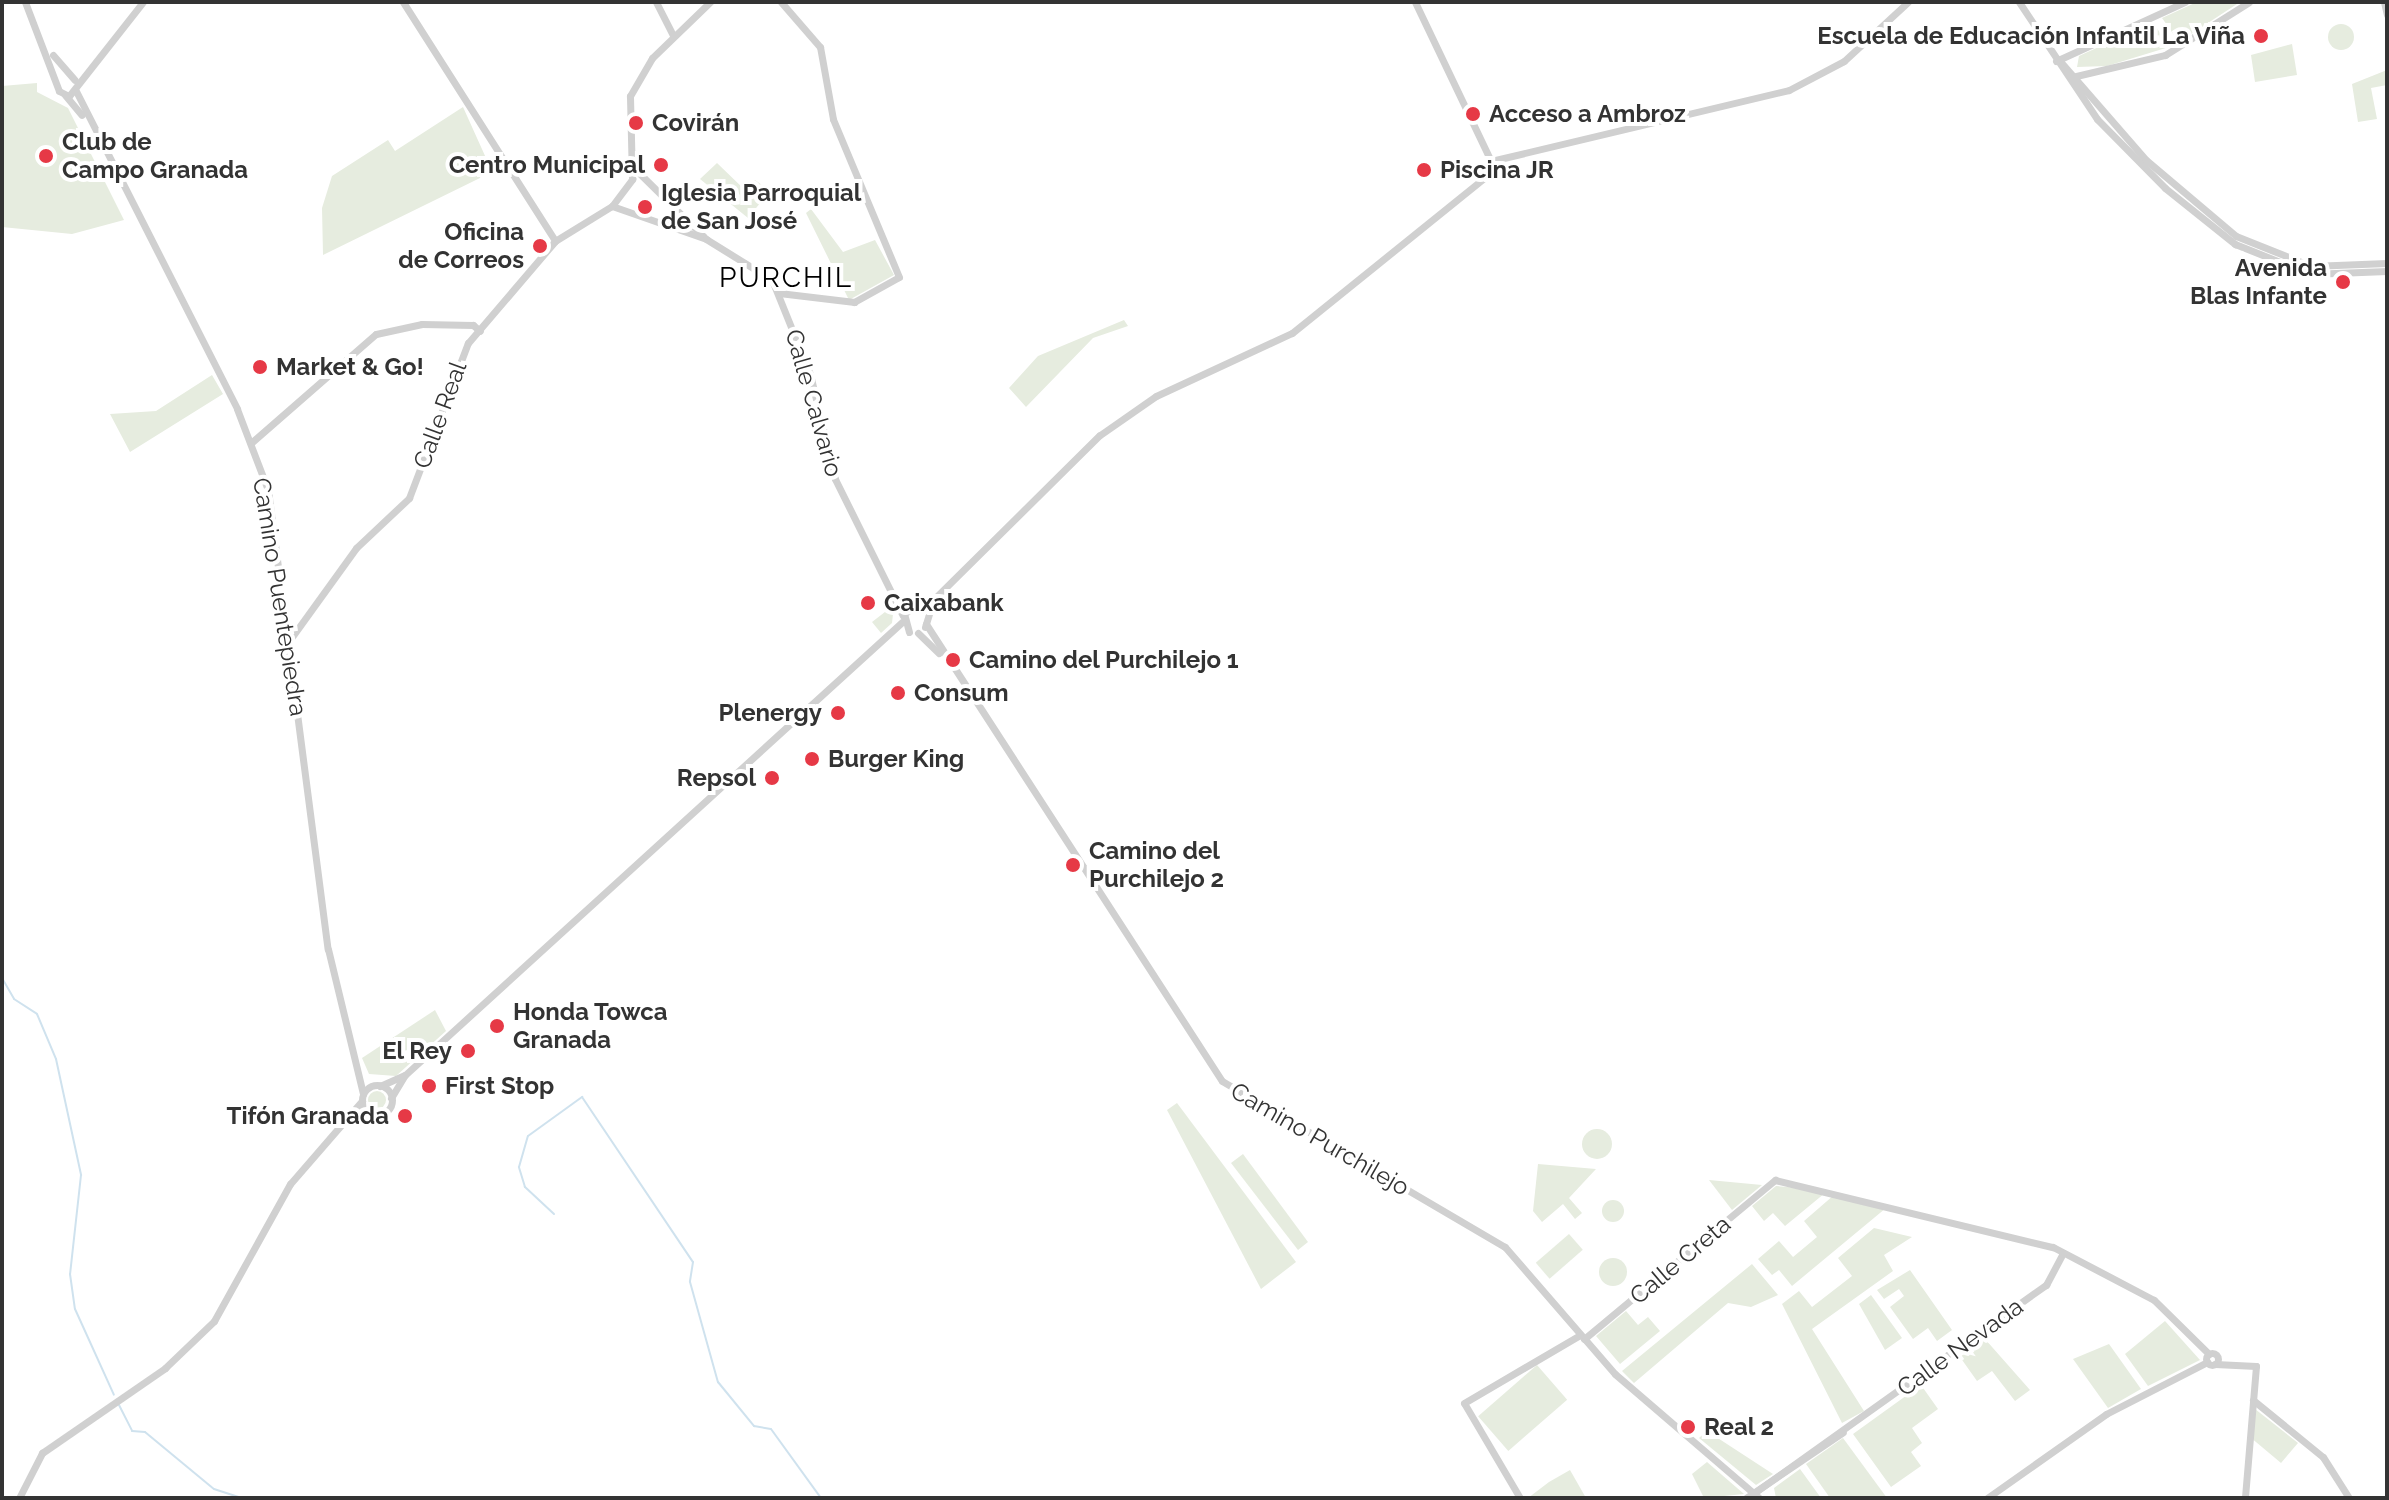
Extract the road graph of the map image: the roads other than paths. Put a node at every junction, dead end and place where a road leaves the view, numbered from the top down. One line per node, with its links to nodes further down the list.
1 (25, 2): 15 (street)
2 (143, 2): 18 (street)
3 (403, 2): 32 (street)
4 (656, 2): 14 (street)
5 (710, 2): 14 (street)
6 (781, 2): 35 (street)
7 (1415, 2): 24 (street)
8 (1908, 2): 25 (street)
9 (2019, 2): 17 (street)
10 (2185, 2): 16 (street)
11 (2249, 2): 19 (street)
12 (2384, 2): 13 (street)
13 (2387, 15)
14 (673, 36): 26 (street)
15 (48, 49): 18 (street); 20 (street)
16 (2073, 53): 17 (street); 19 (street)
17 (2056, 61): 19 (street)
18 (72, 78): 20 (street); 21 (street, Camino Puentepiedra)
19 (2073, 78): 33 (street); 34 (street)
20 (59, 80): 22 (street, Camino Puentepiedra)
21 (76, 91): 22 (street); 23 (street, Camino Puentepiedra)
22 (65, 95): 23 (street, Camino Puentepiedra)
23 (83, 116): 37 (street, Camino Puentepiedra)
24 (1491, 161): 25 (street); 27 (street)
25 (1502, 164): 27 (street)
26 (635, 169): 28 (street); 29 (street)
27 (1489, 174): 39 (street)
28 (612, 206): 30 (street, Calle Calvario); 32 (street, Calle Real)
29 (694, 225): 30 (street); 31 (street)
30 (689, 234): 31 (street, Calle Calvario)
31 (706, 239): 35 (street, Calle Calvario)
32 (555, 241): 36 (street, Calle Real)
33 (2387, 263)
34 (2387, 271)
35 (779, 293): 38 (street, Calle Calvario)
36 (480, 331): 37 (street); 46 (street, Calle Real)
37 (252, 442): 46 (street, Camino Puentepiedra)
38 (897, 598): 40 (street, Calle Calvario); 41 (street, Calle Calvario)
39 (934, 599): 40 (street); 42 (street)
40 (914, 609): 41 (street); 42 (street, Calle Calvario)
41 (902, 619): 43 (street, Calle Calvario); 45 (street)
42 (926, 621): 44 (street); 47 (street, Camino Purchilejo)
43 (909, 632): 44 (street); 45 (street)
44 (918, 633): 47 (street, Camino Purchilejo)
45 (887, 640): 49 (street)
46 (289, 641): 48 (street, Camino Puentepiedra)
47 (949, 664): 56 (street, Camino Purchilejo)
48 (358, 1066): 50 (street); 51 (street, Camino Puentepiedra)
49 (405, 1075): 50 (street); 52 (street)
50 (379, 1086): 51 (street); 52 (street)
51 (363, 1098): 53 (street); 54 (street)
52 (391, 1098): 53 (street)
53 (374, 1114): 54 (street)
54 (346, 1127): 60 (street)
55 (2063, 1253): 56 (street, Calle Creta); 57 (street); 59 (street, Calle Nevada)
56 (1582, 1337): 59 (street, Camino Purchilejo); 61 (street, Calle Creta)
57 (2210, 1360): 58 (street); 63 (street)
58 (2253, 1400): 64 (street); 65 (street)
59 (1756, 1496): 62 (street, Calle Nevada)
60 (19, 1498)
61 (1520, 1498)
62 (1746, 1498)
63 (1987, 1498)
64 (2245, 1498)
65 (2349, 1498)

